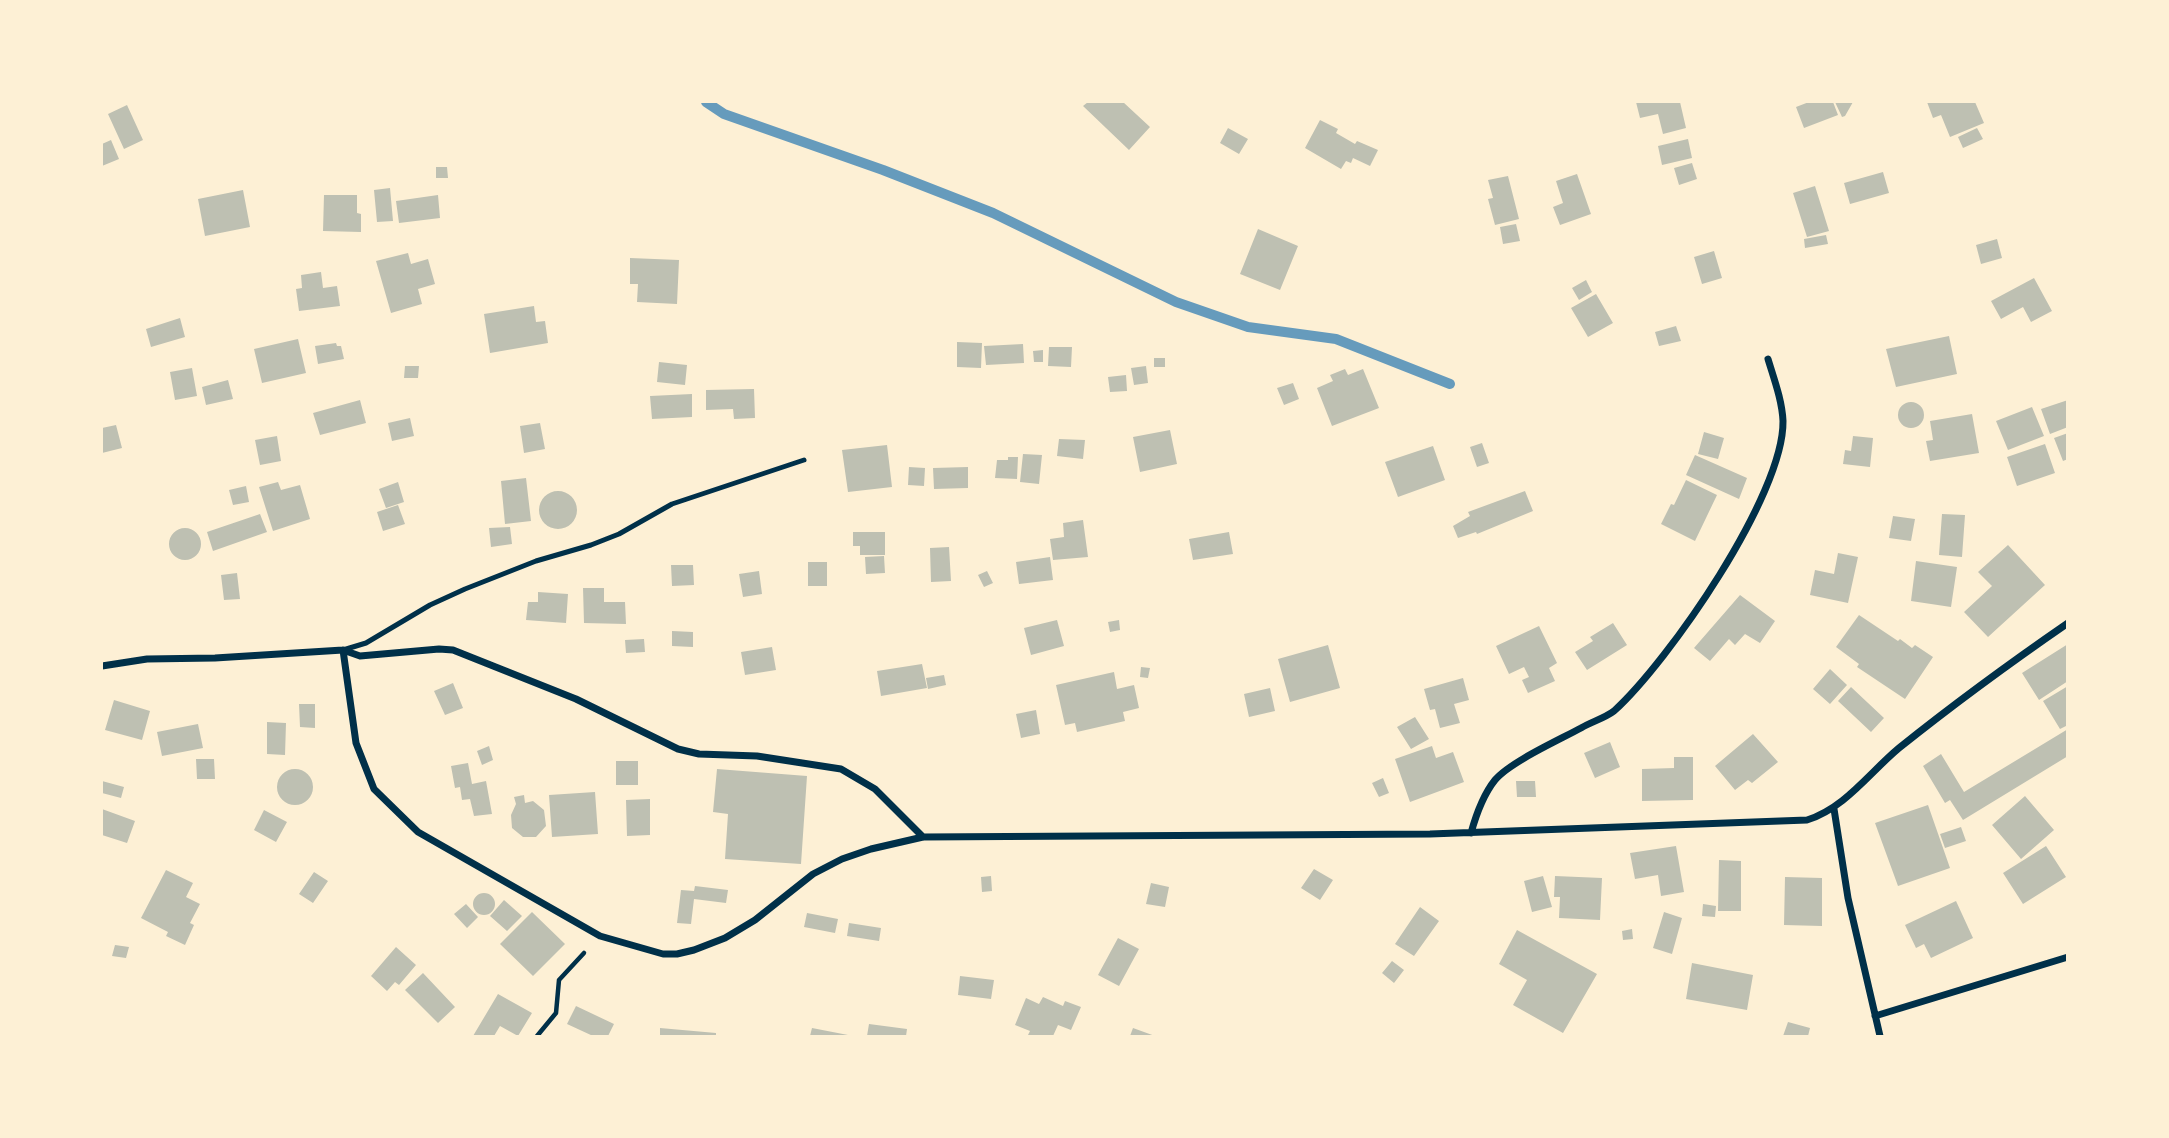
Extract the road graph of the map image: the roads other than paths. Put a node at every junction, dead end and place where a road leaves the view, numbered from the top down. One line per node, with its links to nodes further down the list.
1 (1768, 359): 7 (street)
2 (804, 460): 4 (lane)
3 (2067, 623): 6 (street)
4 (343, 650): 5 (street); 8 (street); 8 (street)
5 (102, 666)
6 (1834, 809): 7 (street); 10 (street)
7 (1471, 833): 8 (street)
8 (923, 837)
9 (2067, 957): 10 (street)
10 (1875, 1016): 11 (street)
11 (1880, 1037)

